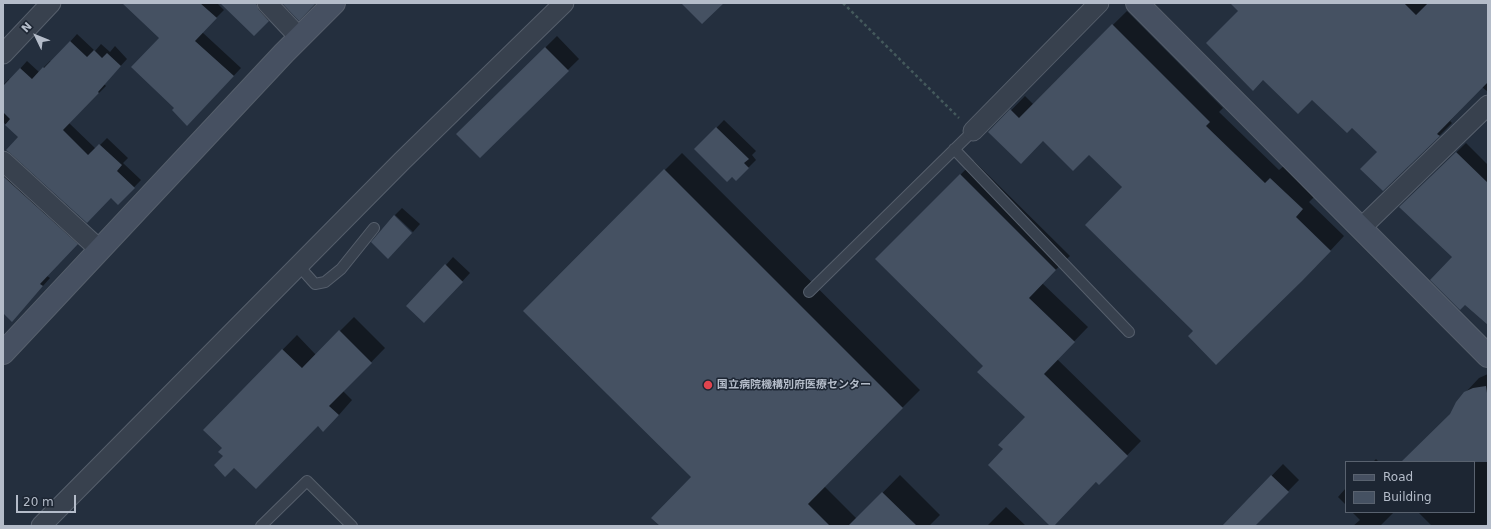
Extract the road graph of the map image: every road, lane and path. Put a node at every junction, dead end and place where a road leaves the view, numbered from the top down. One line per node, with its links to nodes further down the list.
1 (51, 3): 9 (street)
2 (267, 3): 8 (street)
3 (334, 3): 8 (street)
4 (564, 3): 17 (street)
5 (843, 3): 11 (path)
6 (1099, 3): 11 (street)
7 (1137, 3): 15 (street)
8 (300, 38): 16 (street)
9 (3, 54)
10 (1488, 105): 15 (street)
11 (972, 131): 12 (lane)
12 (954, 149): 18 (lane); 19 (lane)
13 (3, 161): 16 (street)
14 (374, 228): 17 (lane)
15 (1361, 228): 21 (street)
16 (100, 250): 20 (street)
17 (298, 265): 22 (street)
18 (809, 292)
19 (1128, 332)
20 (3, 353)
21 (1488, 356)
22 (41, 526)
23 (261, 526): 24 (lane)
24 (352, 526)

